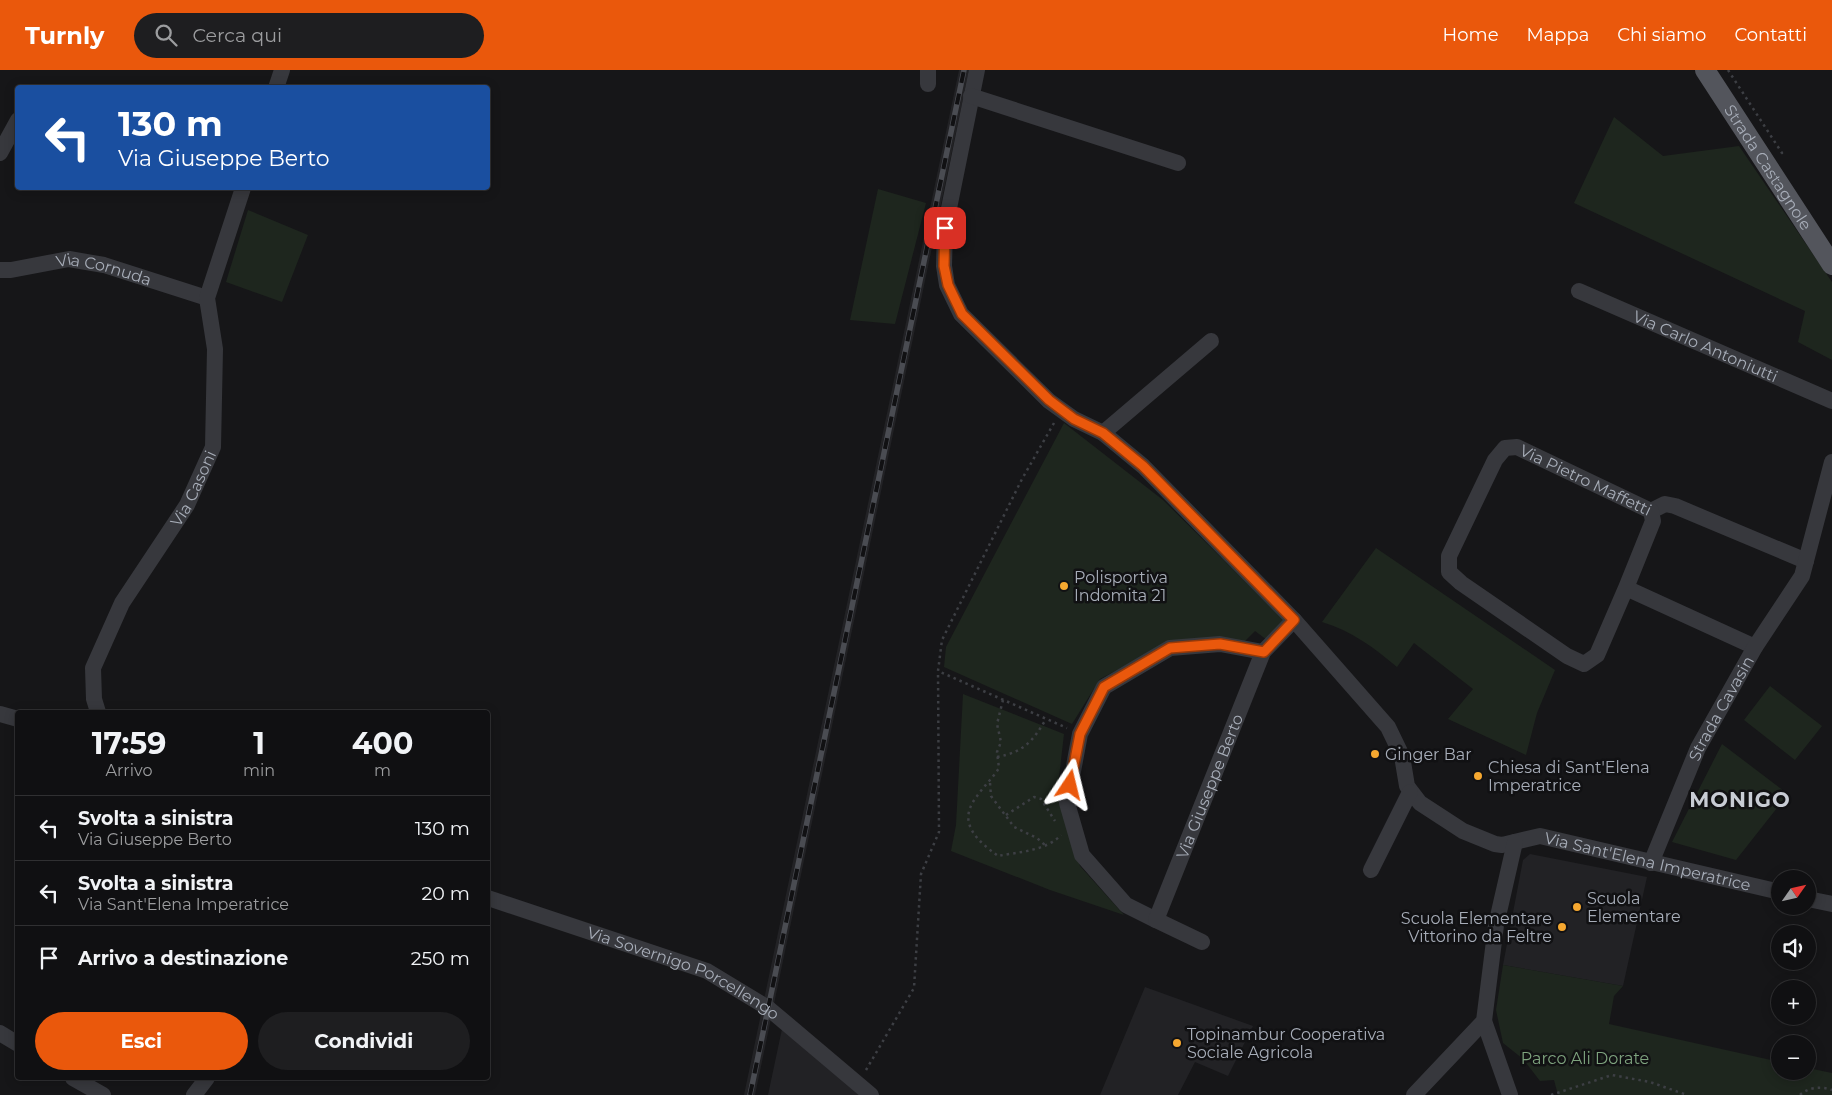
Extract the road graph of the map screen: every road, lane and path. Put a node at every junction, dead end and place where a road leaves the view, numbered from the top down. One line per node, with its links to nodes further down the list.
1 (282, 70): 4 (street)
2 (977, 70): 5 (street)
3 (1705, 70): 10 (main road, Strada Castagnole)
4 (277, 85)
5 (971, 96): 8 (street); 16 (street)
6 (15, 126): 7 (street)
7 (0, 153)
8 (1178, 163)
9 (242, 190): 13 (street, Via Casoni)
10 (1832, 265)
11 (0, 270): 13 (street, Via Cornuda)
12 (1579, 291): 15 (street, Via Carlo Antoniutti)
13 (206, 298): 28 (street, Via Casoni)
14 (1211, 342): 17 (street)
15 (1832, 401)
16 (1061, 410): 17 (street); 26 (path)
17 (1103, 433): 23 (street)
18 (1832, 462): 19 (street, Strada Cavasin)
19 (1829, 488): 21 (street, Strada Cavasin)
20 (1651, 511): 21 (street); 22 (street, Via Pietro Maffetti); 22 (street, Via Pietro Maffetti)
21 (1806, 561): 24 (street, Strada Cavasin)
22 (1626, 588): 24 (street)
23 (1294, 620): 25 (street, Via Giuseppe Berto); 35 (street)
24 (1755, 647): 40 (street, Strada Cavasin)
25 (1264, 652): 32 (street); 46 (street, Via Giuseppe Berto)
26 (938, 671): 27 (path); 53 (path)
27 (1003, 700): 31 (path); 33 (path)
28 (97, 710)
29 (0, 714): 30 (street)
30 (15, 718)
31 (1046, 719): 32 (path); 33 (path)
32 (1080, 734): 37 (street)
33 (998, 757): 34 (path)
34 (990, 783): 36 (path); 39 (path)
35 (1410, 792): 38 (street, Via Sant'Elena Imperatrice); 41 (street)
36 (1006, 816): 37 (path); 39 (path)
37 (1069, 830): 39 (path); 46 (street)
38 (1515, 842): 40 (street, Via Sant'Elena Imperatrice); 48 (street)
39 (1045, 845)
40 (1651, 863): 42 (street, Via Sant'Elena Imperatrice)
41 (1371, 870)
42 (1771, 890)
43 (490, 899): 53 (street, Via Sovernigo Porcellengo)
44 (1816, 901): 45 (street)
45 (1832, 904)
46 (1156, 920): 47 (street)
47 (1202, 942)
48 (1484, 1021): 58 (street); 59 (street)
49 (0, 1033): 50 (street)
50 (15, 1042)
51 (77, 1080): 55 (street)
52 (205, 1080): 56 (street)
53 (858, 1083): 57 (street, Via Sovernigo Porcellengo)
54 (1832, 1090): 62 (path)
55 (103, 1095)
56 (194, 1095)
57 (871, 1095)
58 (1414, 1095)
59 (1510, 1095)
60 (1551, 1095): 61 (path)
61 (1687, 1095)
62 (1800, 1095)

